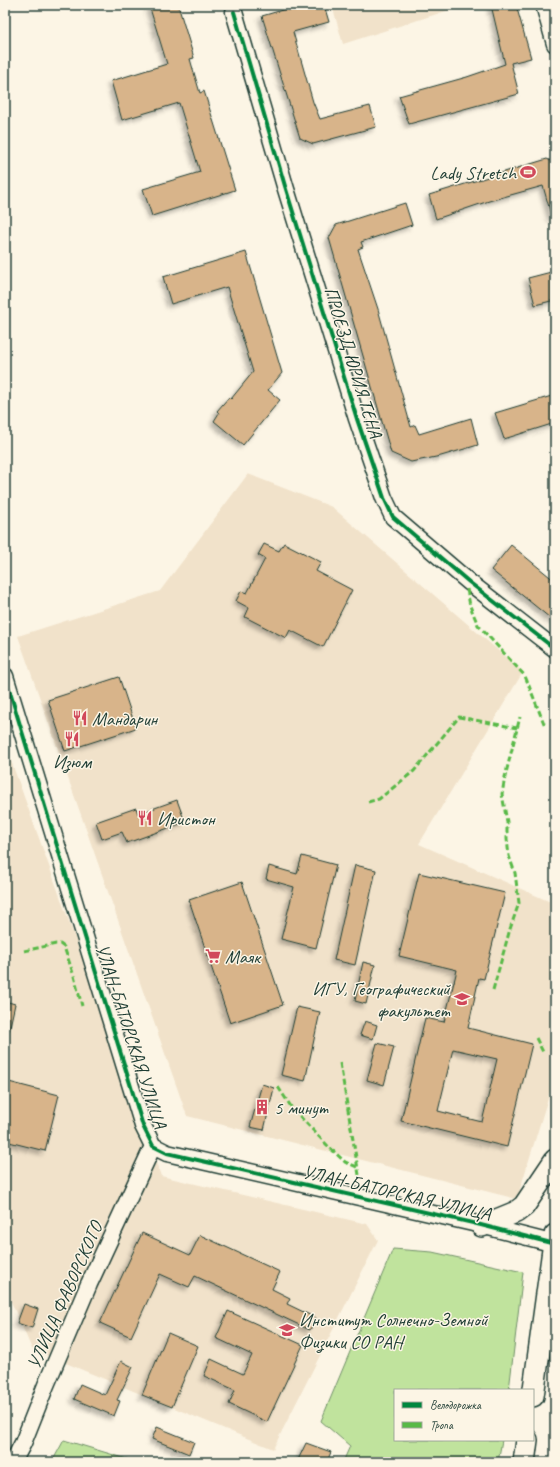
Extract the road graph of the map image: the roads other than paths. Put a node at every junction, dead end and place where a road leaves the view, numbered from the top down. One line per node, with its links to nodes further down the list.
1 (544, 5): 3 (street)
2 (234, 12): 4 (street, ПРОЕЗД ЮРИЯ ТЕНА)
3 (555, 44)
4 (555, 649)
5 (5, 676): 6 (street, УЛАН-БАТОРСКАЯ УЛИЦА)
6 (153, 1146): 8 (street, УЛАН-БАТОРСКАЯ УЛИЦА); 12 (street, УЛИЦА ФАВОРСКОГО)
7 (555, 1160): 8 (main road)
8 (482, 1226): 9 (street, УЛАН-БАТОРСКАЯ УЛИЦА)
9 (554, 1241): 10 (main road)
10 (534, 1389)
11 (527, 1441): 13 (main road)
12 (13, 1462)
13 (524, 1462)

